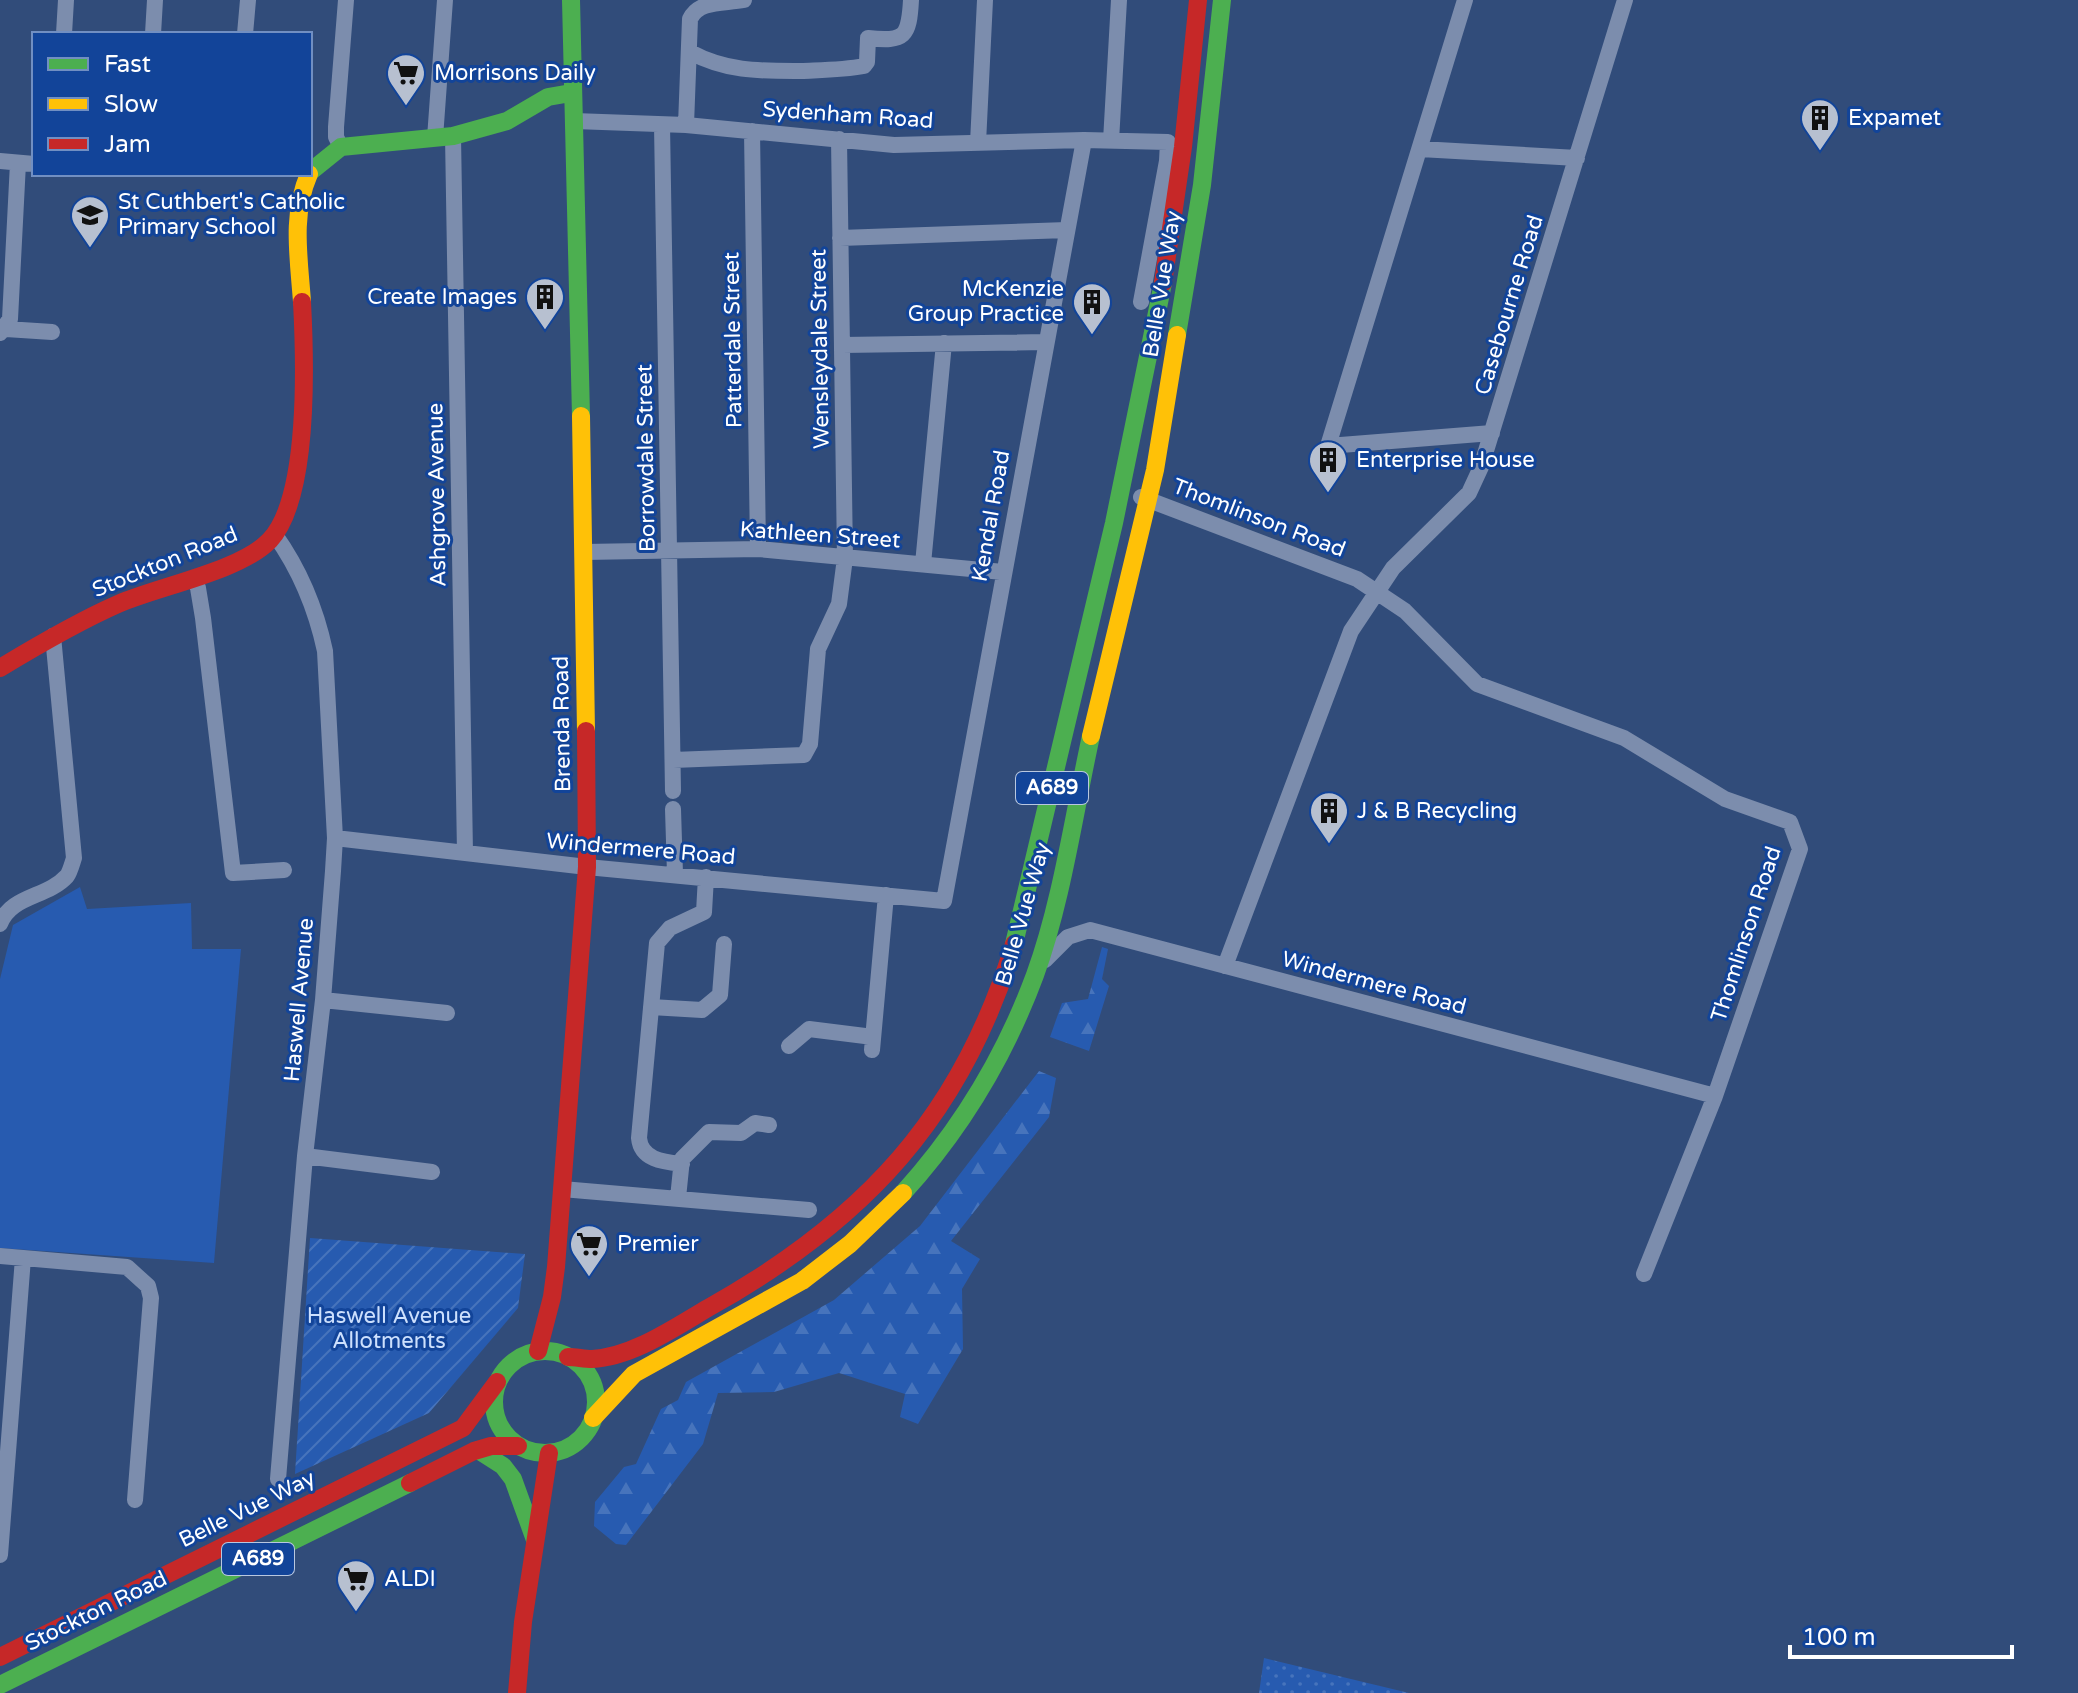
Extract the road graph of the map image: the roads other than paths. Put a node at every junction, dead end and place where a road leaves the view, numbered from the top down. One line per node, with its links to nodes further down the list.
1 (66, 0): 15 (street)
2 (155, 0): 16 (street)
3 (248, 0): 17 (street)
4 (346, 0): 29 (street)
5 (445, 0): 24 (street, Ashgrove Avenue)
6 (571, 0): 19 (main road)
7 (744, 0): 18 (street)
8 (911, 0): 18 (street)
9 (985, 0): 28 (street)
10 (1119, 0): 27 (street)
11 (1198, 0): 45 (main road, Belle Vue Way / A689)
12 (1222, 0): 46 (main road, Belle Vue Way / A689)
13 (1465, 0): 30 (street)
14 (1625, 0): 31 (street, Casebourne Road)
15 (64, 32)
16 (153, 32)
17 (245, 32)
18 (690, 52): 22 (street)
19 (571, 93): 20 (main road, Brenda Road); 24 (main road)
20 (574, 121): 21 (street, Sydenham Road); 49 (main road, Brenda Road)
21 (662, 125): 22 (street, Sydenham Road); 50 (street, Borrowdale Street)
22 (686, 125): 23 (street, Sydenham Road)
23 (752, 131): 25 (street, Sydenham Road); 48 (street, Patterdale Street)
24 (444, 137): 29 (main road); 62 (street, Ashgrove Avenue)
25 (839, 139): 28 (street, Sydenham Road); 37 (street, Wensleydale Street)
26 (1084, 140): 27 (street, Sydenham Road); 28 (street, Sydenham Road); 36 (street, Kendal Road)
27 (1111, 141): 38 (street, Sydenham Road)
28 (978, 143)
29 (341, 147): 34 (main road)
30 (1420, 149): 31 (street); 44 (street)
31 (1577, 158): 44 (street, Casebourne Road)
32 (0, 161): 33 (street)
33 (26, 163): 39 (street)
34 (312, 170)
35 (308, 176): 47 (main road)
36 (1067, 230): 37 (street); 41 (street, Kendal Road)
37 (840, 238): 43 (street, Wensleydale Street)
38 (1141, 302)
39 (3, 331): 40 (street)
40 (52, 332)
41 (1046, 342): 42 (street); 53 (street, Kendal Road)
42 (944, 343): 43 (street); 52 (street)
43 (842, 345): 51 (street, Wensleydale Street)
44 (1492, 433): 55 (street, Casebourne Road)
45 (1121, 490): 46 (street, Thomlinson Road); 89 (main road, Belle Vue Way / A689)
46 (1148, 500): 55 (street, Thomlinson Road); 72 (main road, Belle Vue Way / A689)
47 (275, 535): 54 (main road, Stockton Road); 61 (street, Haswell Avenue)
48 (758, 549): 50 (street, Kathleen Street); 51 (street, Kathleen Street)
49 (584, 552): 50 (street, Kathleen Street); 63 (main road, Brenda Road)
50 (669, 552): 58 (street, Borrowdale Street)
51 (845, 558): 52 (street, Kathleen Street); 58 (street, Wensleydale Street)
52 (923, 564): 53 (street, Kathleen Street)
53 (1003, 572): 68 (street, Kendal Road)
54 (194, 578): 56 (main road, Stockton Road); 64 (street)
55 (1377, 591): 71 (street, Casebourne Road); 77 (street, Thomlinson Road)
56 (53, 636): 57 (main road, Stockton Road); 69 (street)
57 (0, 668)
58 (673, 760): 59 (street, Borrowdale Street)
59 (673, 791)
60 (673, 809): 65 (street)
61 (335, 838): 62 (street, Windermere Road); 73 (street, Haswell Avenue)
62 (465, 853): 63 (street, Windermere Road)
63 (587, 867): 65 (street, Windermere Road); 82 (main road, Brenda Road)
64 (284, 870)
65 (675, 874): 66 (street, Windermere Road)
66 (706, 877): 67 (street, Windermere Road); 74 (street)
67 (886, 895): 68 (street, Windermere Road); 76 (street)
68 (944, 901)
69 (0, 924)
70 (724, 944): 74 (street)
71 (1225, 966): 72 (street, Windermere Road); 77 (street, Windermere Road)
72 (1036, 972): 91 (main road, Belle Vue Way / A689)
73 (323, 1000): 75 (street); 79 (street, Haswell Avenue)
74 (651, 1007): 80 (street)
75 (447, 1013)
76 (789, 1046)
77 (1715, 1096): 87 (street, Thomlinson Road)
78 (769, 1125): 80 (street)
79 (305, 1156): 81 (street); 96 (street, Haswell Avenue)
80 (682, 1161): 83 (street)
81 (432, 1172)
82 (562, 1189): 83 (street); 88 (main road, Brenda Road)
83 (678, 1198): 84 (street)
84 (809, 1210)
85 (0, 1256): 86 (street)
86 (23, 1258): 93 (street); 97 (street)
87 (1644, 1274)
88 (538, 1351): 89 (main road, A689); 90 (main road, A689)
89 (568, 1357): 91 (main road)
90 (497, 1382): 92 (main road); 100 (main road, Belle Vue Way / A689)
91 (593, 1418): 95 (main road, A689)
92 (518, 1446): 94 (main road, Stockton Road / A689); 95 (main road, A689)
93 (4, 1450): 99 (street)
94 (478, 1450): 98 (main road); 101 (main road, Stockton Road / A689)
95 (549, 1453): 98 (main road)
96 (278, 1479)
97 (135, 1500)
98 (535, 1541): 102 (main road)
99 (0, 1555)
100 (0, 1657)
101 (0, 1685)
102 (517, 1693)

